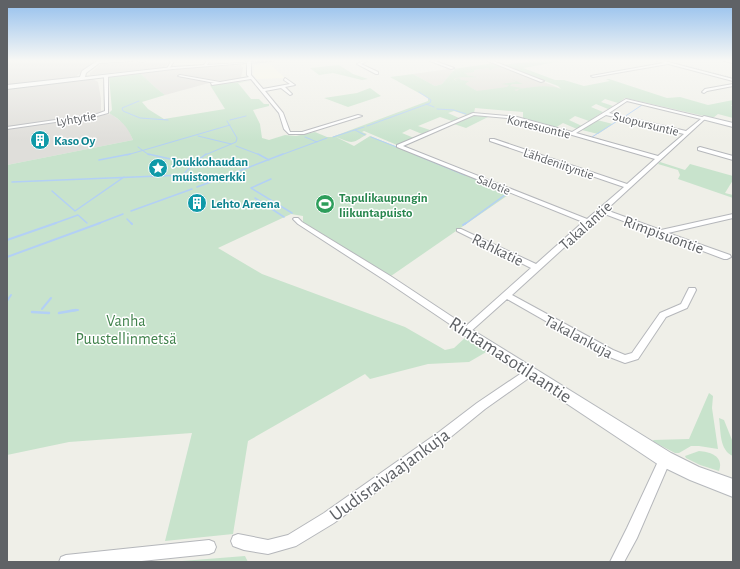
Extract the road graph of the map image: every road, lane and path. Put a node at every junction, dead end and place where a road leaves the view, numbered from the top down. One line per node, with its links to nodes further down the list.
1 (282, 87): 8 (street)
2 (106, 88): 13 (street, Lyhtytie)
3 (260, 88): 6 (street)
4 (278, 88): 6 (street)
5 (719, 88): 7 (street)
6 (262, 90): 10 (street)
7 (704, 92)
8 (290, 94)
9 (605, 113): 11 (street); 14 (street, Suopursuntie); 15 (street)
10 (360, 116)
11 (704, 118): 12 (main road); 14 (street, Takalantie)
12 (733, 125)
13 (7, 128)
14 (687, 133): 19 (street, Takalantie)
15 (572, 134): 17 (street, Kortesuontie); 19 (street, Kortesuontie)
16 (492, 140): 21 (street, Lähdeniityntie)
17 (399, 146): 25 (street, Salotie)
18 (700, 149): 20 (street)
19 (658, 158): 21 (street, Takalantie)
20 (733, 158)
21 (627, 186): 22 (street, Takalantie)
22 (601, 210): 25 (street, Takalantie); 27 (street, Rimpisuontie)
23 (733, 216): 27 (street)
24 (296, 218): 32 (street, Rintamasotilaantie)
25 (588, 222): 29 (street, Takalantie)
26 (459, 230): 29 (street, Rahkatie)
27 (660, 232): 28 (street, Rimpisuontie)
28 (727, 257)
29 (537, 268): 31 (street, Takalantie)
30 (692, 290): 31 (street, Takalankuja)
31 (507, 296): 32 (street, Takalantie)
32 (466, 331): 33 (main road, Rintamasotilaantie)
33 (529, 372): 34 (main road, Rintamasotilaantie); 36 (street, Uudisraivaajankuja)
34 (665, 459): 35 (main road, Rintamasotilaantie); 39 (street)
35 (733, 488)
36 (238, 541)
37 (209, 547): 38 (street)
38 (66, 562)
39 (617, 562)

